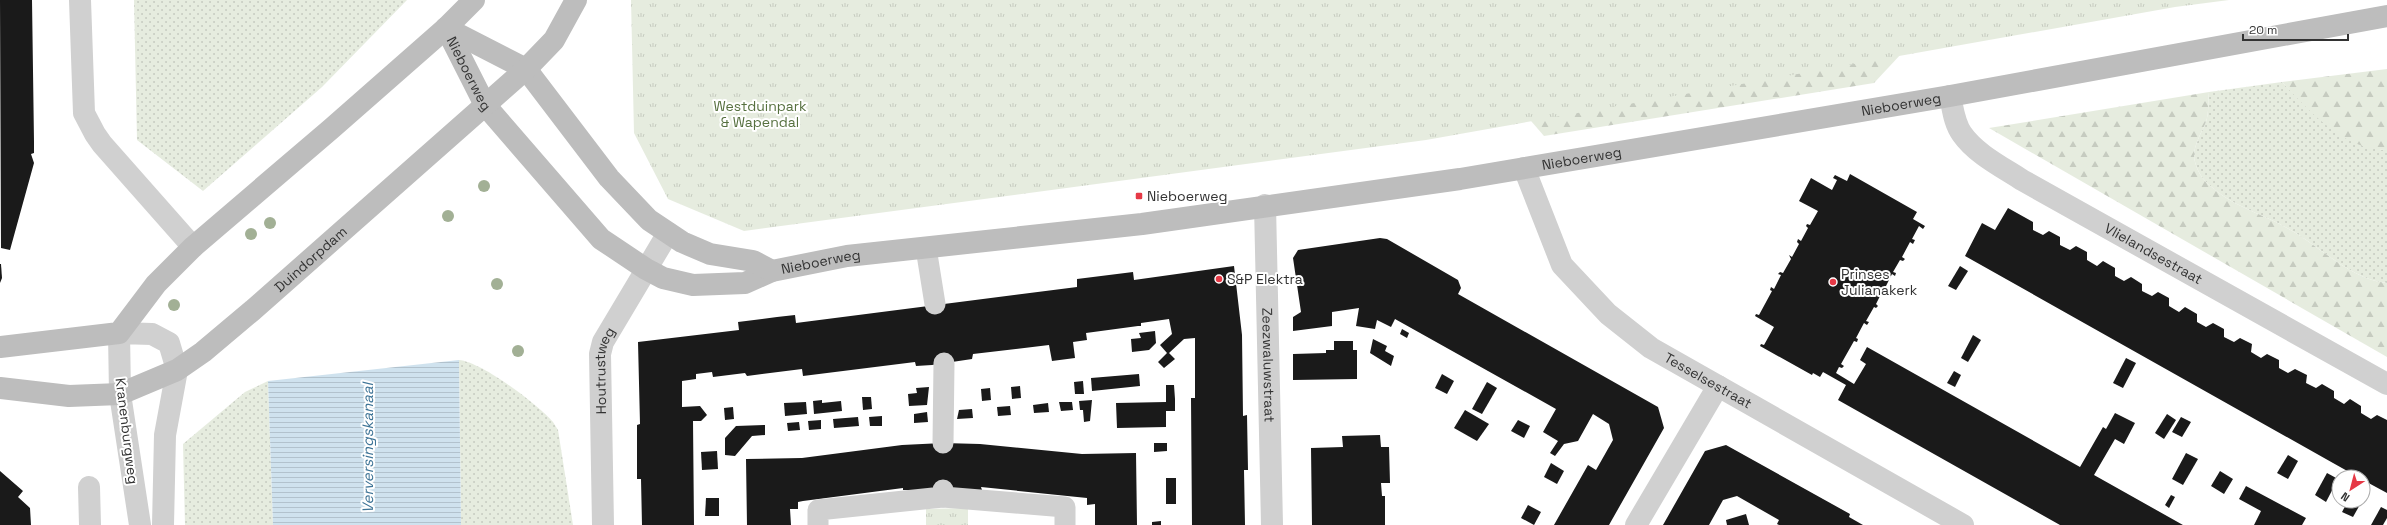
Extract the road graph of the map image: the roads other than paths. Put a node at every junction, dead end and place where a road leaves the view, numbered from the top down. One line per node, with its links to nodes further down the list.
1 (80, 0): 12 (street)
2 (474, 0): 5 (street)
3 (576, 0): 6 (street)
4 (2387, 16): 7 (street, Nieboerweg)
5 (446, 28): 6 (street, Nieboerweg); 8 (street, Nieboerweg); 12 (street)
6 (526, 69): 8 (street, Duindorpdam); 11 (street, Nieboerweg)
7 (1950, 96): 9 (street, Nieboerweg); 21 (street, Vlielandsestraat)
8 (485, 105): 14 (street, Nieboerweg); 20 (street, Duindorpdam)
9 (1524, 168): 10 (street, Nieboerweg); 22 (street, Tesselsestraat)
10 (1266, 206): 13 (street, Nieboerweg); 33 (street, Zeezwaluwstraat)
11 (668, 233): 14 (street, Houtrustweg); 15 (street, Nieboerweg)
12 (193, 247): 17 (street)
13 (926, 248): 15 (street, Nieboerweg); 16 (lane)
14 (646, 269): 15 (street, Nieboerweg); 30 (street, Houtrustweg)
15 (772, 271)
16 (935, 304)
17 (119, 332): 18 (street); 20 (street); 24 (street, Kranenburgweg)
18 (0, 347)
19 (944, 363): 25 (lane)
20 (178, 370): 24 (street, Duindorpdam); 29 (street)
21 (2387, 384)
22 (1718, 386): 34 (street); 35 (street, Tesselsestraat)
23 (0, 388): 24 (street, Duindorpdam)
24 (120, 394): 28 (street, Kranenburgweg)
25 (944, 443)
26 (89, 487): 27 (street)
27 (90, 525)
28 (140, 525)
29 (164, 525)
30 (603, 525)
31 (818, 525): 32 (lane)
32 (1065, 525)
33 (1272, 525)
34 (1636, 525)
35 (1963, 525)

